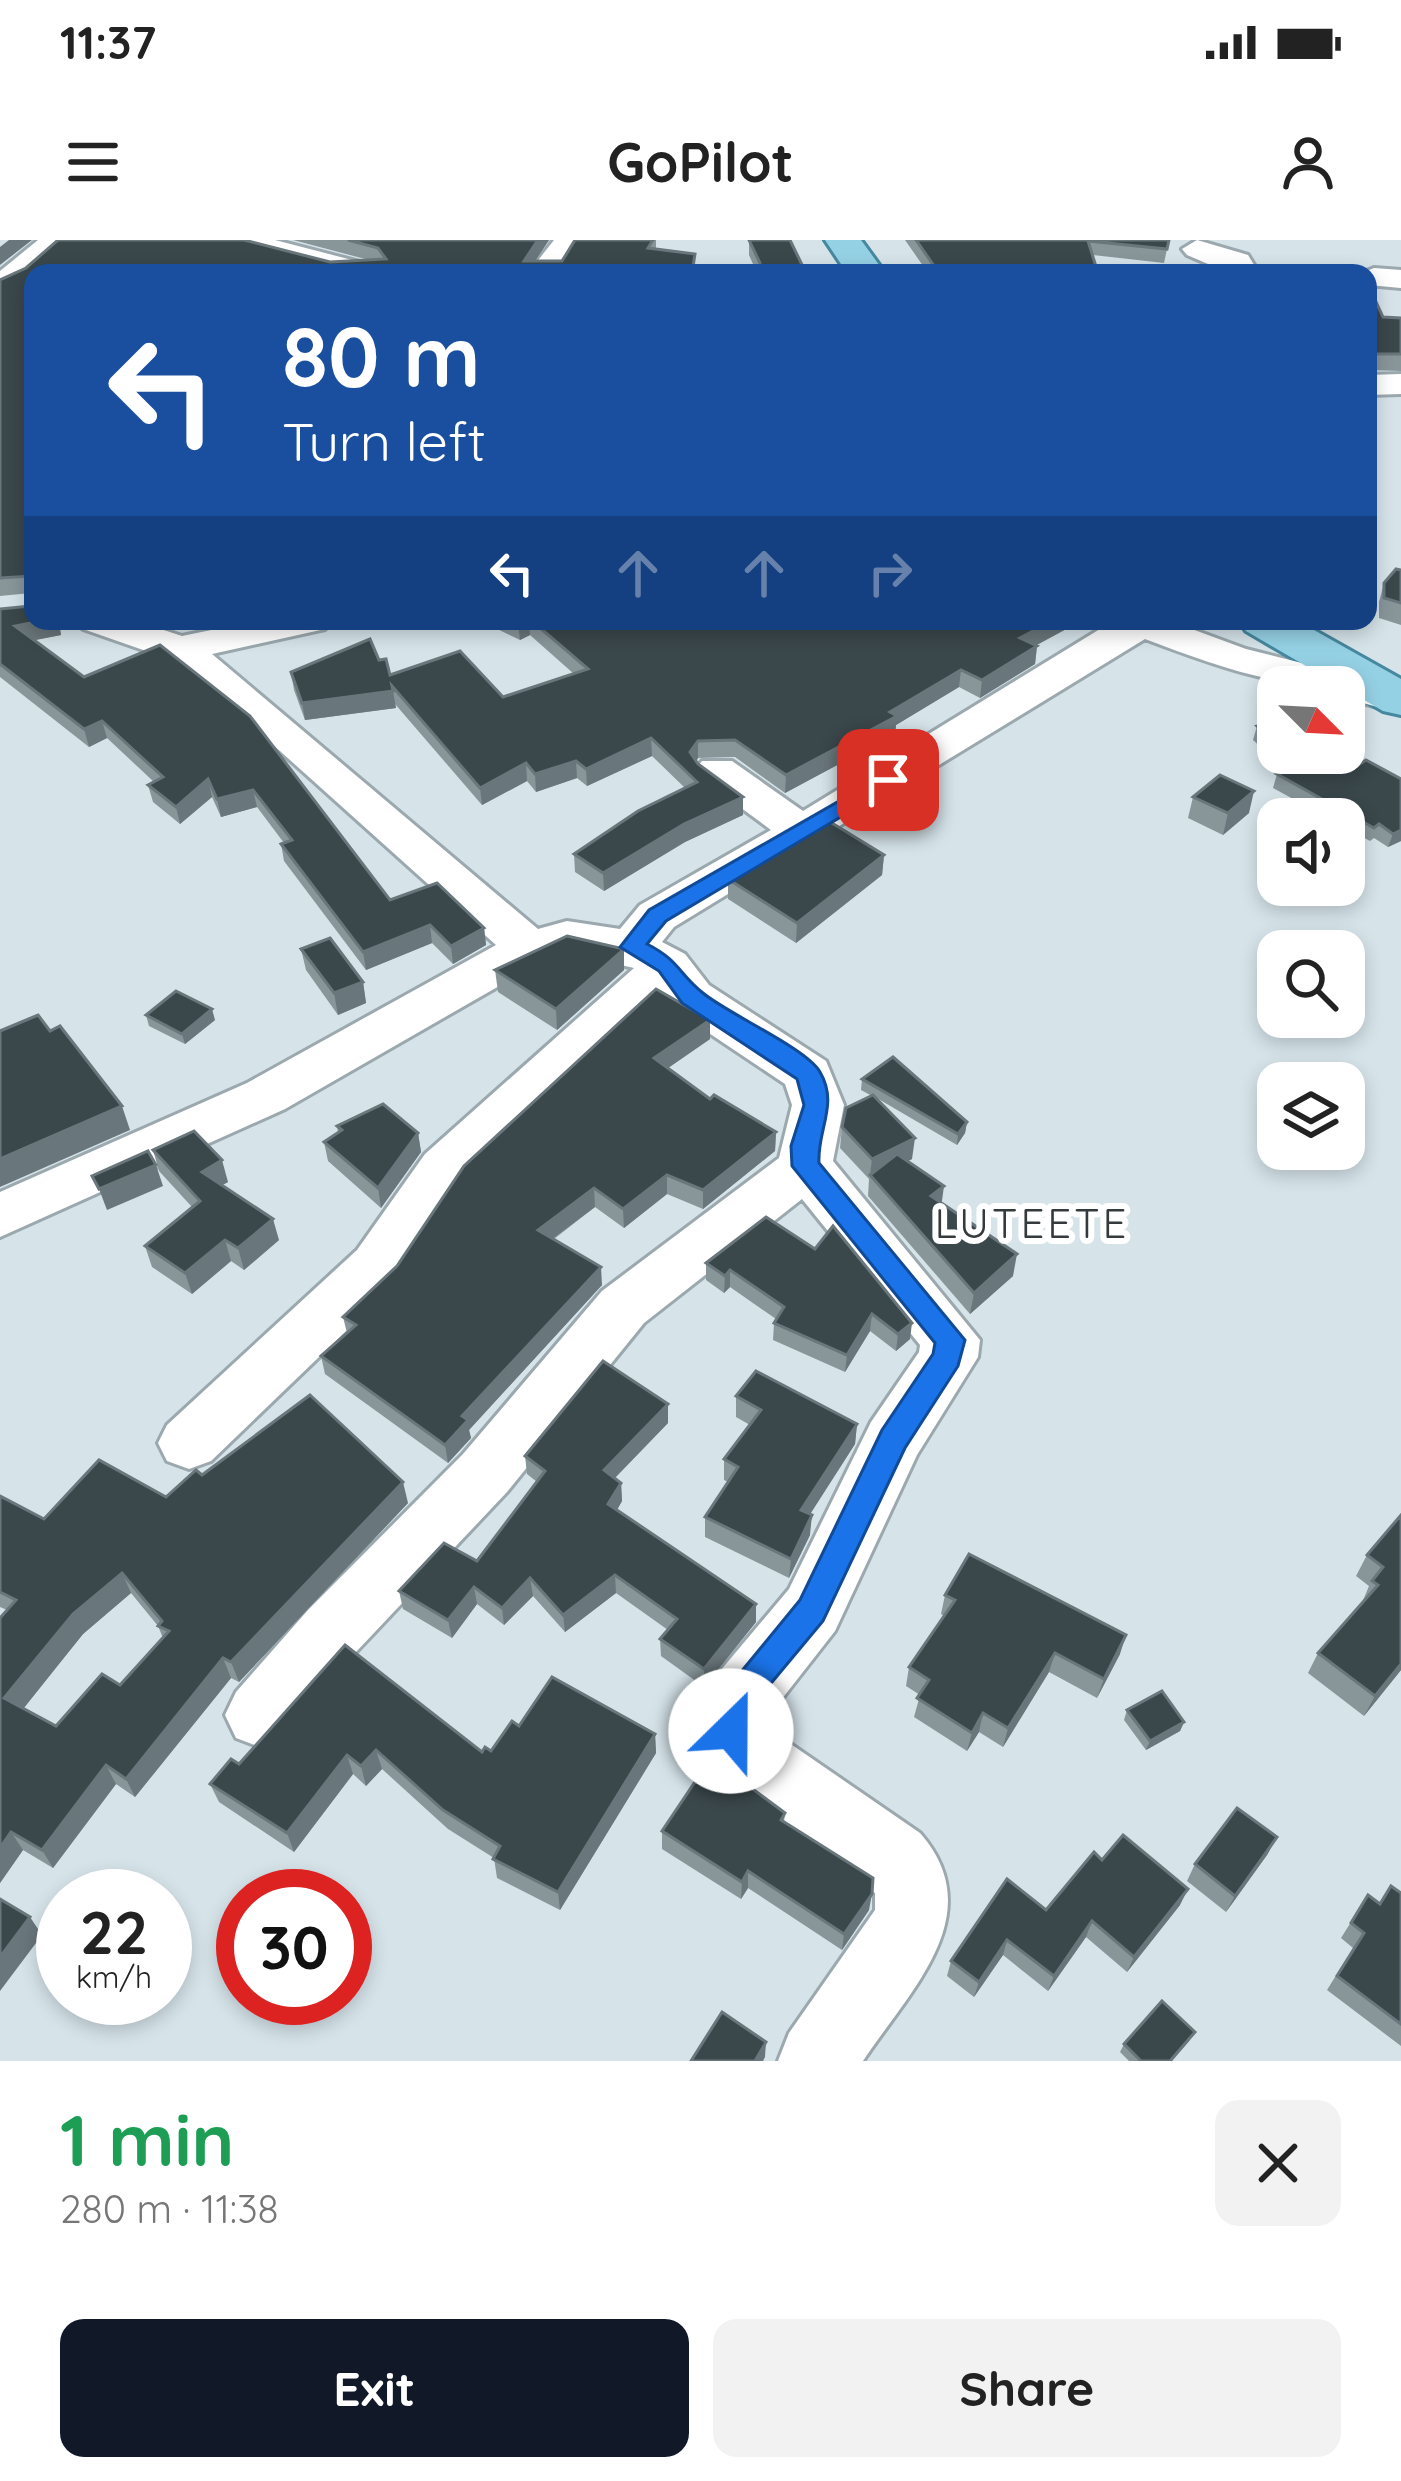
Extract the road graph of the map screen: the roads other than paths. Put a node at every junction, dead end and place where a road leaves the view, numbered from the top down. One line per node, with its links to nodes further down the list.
1 (59, 240): 5 (street)
2 (240, 240): 6 (street)
3 (569, 240): 7 (street)
4 (1197, 249): 8 (street)
5 (31, 264)
6 (333, 264)
7 (550, 264)
8 (1239, 264)
9 (124, 630): 14 (street)
10 (269, 630): 14 (street)
11 (1126, 630): 17 (street)
12 (1156, 630): 15 (street)
13 (1279, 630): 15 (main road)
14 (180, 649): 18 (street)
15 (1401, 700)
16 (716, 770): 17 (street)
17 (802, 831): 19 (street)
18 (529, 948): 19 (street); 21 (street)
19 (650, 956): 20 (street); 22 (street)
20 (806, 1166): 23 (street); 24 (street)
21 (0, 1216)
22 (189, 1443)
23 (260, 1715)
24 (817, 2061)

